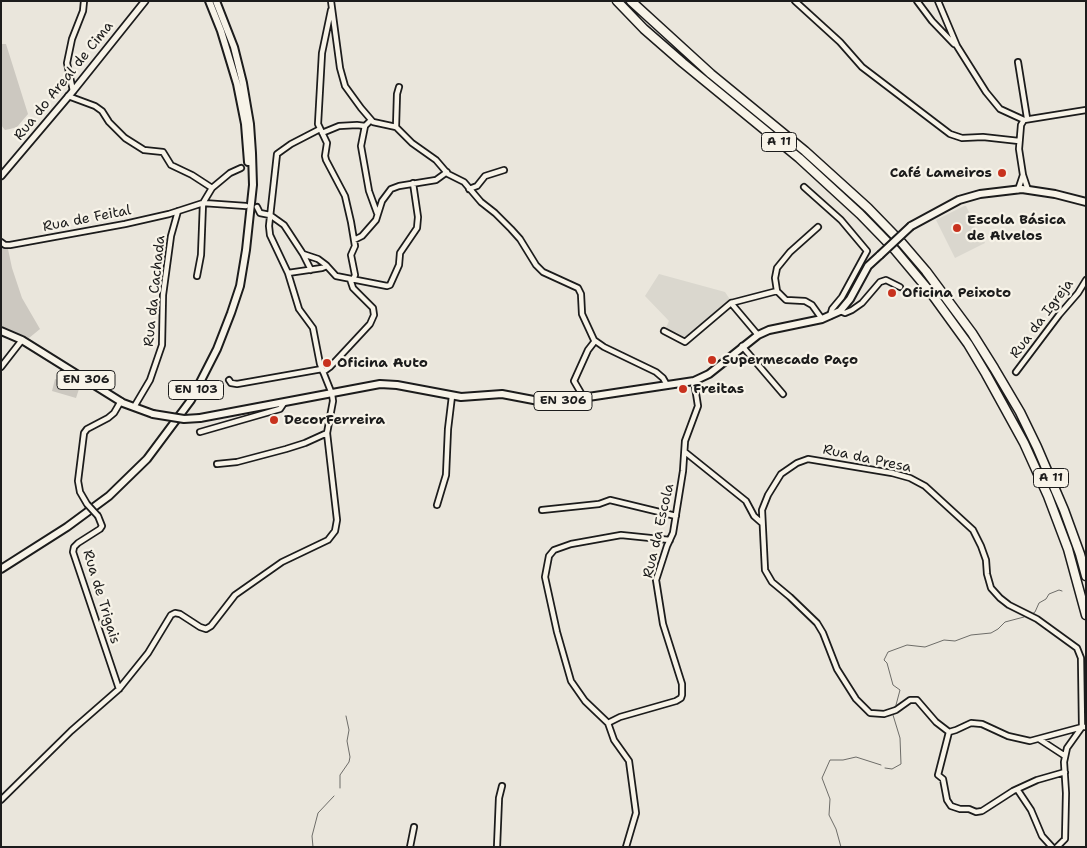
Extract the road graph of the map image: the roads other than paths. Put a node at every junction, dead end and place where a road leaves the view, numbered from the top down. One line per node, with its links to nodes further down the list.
1 (84, 1): 14 (street)
2 (145, 1): 14 (main road, Rua do Areal de Cima)
3 (209, 1): 40 (main road, EN 103)
4 (216, 1): 40 (main road, EN 103)
5 (617, 1): 87 (highway, A 11)
6 (631, 1): 86 (highway, A 11)
7 (795, 1): 21 (street)
8 (917, 1): 11 (street)
9 (938, 1): 11 (street)
10 (331, 3): 17 (street); 20 (street)
11 (957, 46): 16 (street)
12 (1018, 62): 16 (street)
13 (399, 87): 19 (street)
14 (71, 94): 26 (main road, Rua do Areal de Cima); 29 (street)
15 (1086, 110): 16 (street)
16 (1025, 119): 21 (street)
17 (371, 120): 18 (street); 19 (street)
18 (365, 126): 20 (street); 38 (street)
19 (396, 127): 24 (street)
20 (321, 131): 39 (street); 42 (street)
21 (1019, 141): 25 (street)
22 (241, 168): 29 (street)
23 (504, 170): 30 (street)
24 (446, 172): 27 (street); 30 (street)
25 (1023, 175): 31 (street); 32 (street)
26 (1, 176)
27 (414, 183): 38 (street); 49 (street)
28 (804, 187): 55 (street)
29 (212, 188): 34 (street)
30 (469, 189): 61 (street)
31 (1018, 190): 32 (main road, EN 306); 54 (main road, EN 306, bridge)
32 (1028, 190): 33 (main road, EN 306)
33 (1086, 202)
34 (203, 203): 35 (street); 37 (street); 48 (street)
35 (246, 206)
36 (257, 207): 39 (street)
37 (178, 211): 43 (street, Rua de Feital); 75 (street, Rua da Cachada)
38 (377, 214): 42 (street)
39 (270, 215): 44 (street); 47 (street)
40 (250, 218): 85 (main road, EN 103)
41 (818, 227): 52 (street)
42 (354, 240): 49 (street)
43 (1, 242)
44 (304, 254): 45 (street); 46 (street)
45 (327, 266): 46 (street); 49 (street)
46 (311, 270): 47 (street)
47 (288, 273): 64 (street)
48 (197, 276)
49 (351, 280): 64 (street)
50 (1086, 280): 65 (street, Rua da Igreja)
51 (900, 287): 54 (street)
52 (777, 291): 53 (street); 56 (street)
53 (731, 303): 58 (street); 59 (street)
54 (840, 311): 55 (main road, EN 306)
55 (830, 316): 56 (main road, EN 306)
56 (822, 319): 59 (main road, EN 306)
57 (1, 330): 60 (main road, EN 306)
58 (664, 331)
59 (758, 334): 62 (main road, EN 306)
60 (22, 340): 63 (street); 73 (main road, EN 306)
61 (595, 341): 68 (street); 72 (street)
62 (742, 346): 67 (main road, EN 306); 70 (street)
63 (2, 365)
64 (323, 370): 66 (street); 69 (street)
65 (1016, 372)
66 (229, 380)
67 (694, 381): 68 (main road, EN 306); 78 (street, Rua da Escola)
68 (667, 385): 72 (main road, EN 306)
69 (332, 394): 71 (main road, EN 306); 74 (main road, EN 306); 77 (street)
70 (783, 394)
71 (452, 396): 72 (main road, EN 306); 80 (street)
72 (582, 398)
73 (121, 401): 75 (main road, EN 306); 89 (street, Rua de Trigais, bridge)
74 (284, 403): 75 (main road, EN 306, bridge); 76 (street)
75 (134, 407)
76 (200, 432)
77 (327, 433): 79 (street); 89 (street)
78 (684, 452): 82 (street, Rua da Escola); 83 (street)
79 (217, 464)
80 (437, 505)
81 (542, 510): 82 (street)
82 (676, 516): 84 (street, Rua da Escola)
83 (762, 524): 88 (street, Rua da Presa); 92 (street, Rua da Presa)
84 (670, 540): 90 (street, Rua da Escola); 90 (street)
85 (1, 569)
86 (1086, 576)
87 (1086, 615)
88 (1083, 658): 91 (street, Rua da Presa)
89 (119, 690): 98 (street)
90 (608, 723): 102 (street)
91 (1084, 727): 93 (street); 94 (street)
92 (949, 732): 93 (street); 97 (street)
93 (1039, 739): 94 (street)
94 (1065, 756): 95 (street)
95 (1065, 772): 97 (street); 104 (street)
96 (502, 786): 101 (street)
97 (1017, 789): 103 (street)
98 (1, 800)
99 (414, 827): 100 (street)
100 (410, 847)
101 (497, 847)
102 (626, 847)
103 (1052, 847)
104 (1057, 847)

